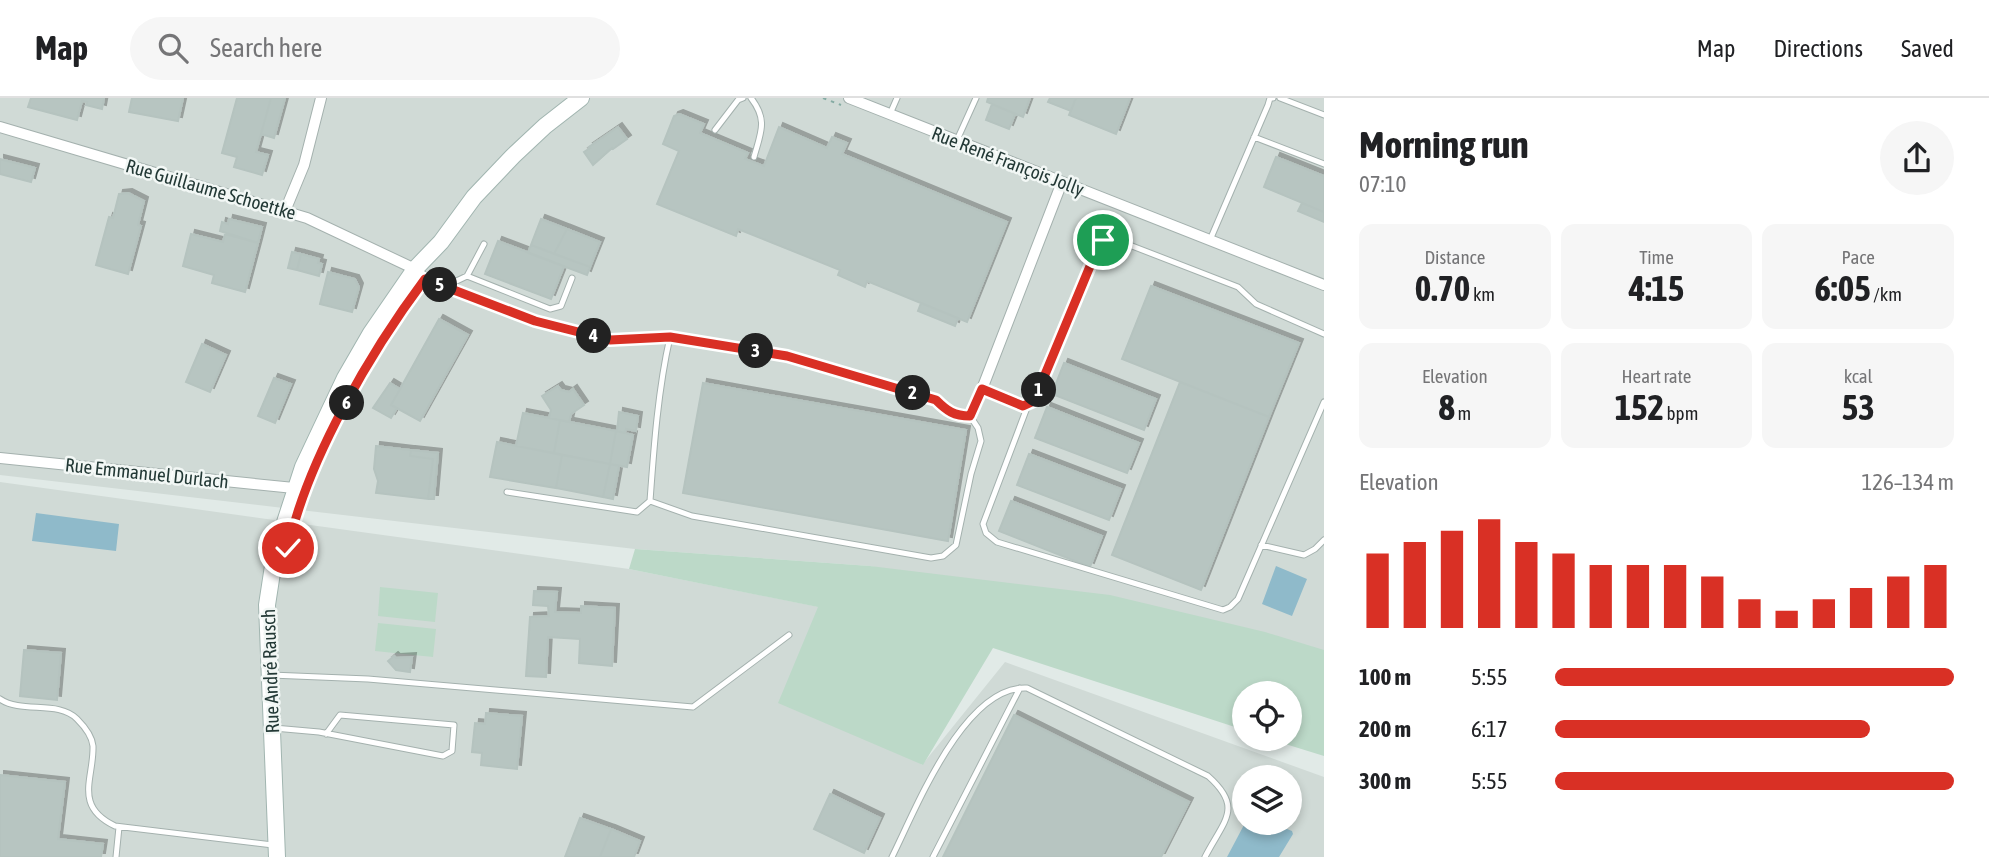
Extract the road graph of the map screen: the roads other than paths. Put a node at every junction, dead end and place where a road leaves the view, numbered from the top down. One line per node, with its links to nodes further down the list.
1 (321, 98): 20 (street)
2 (564, 98): 23 (street)
3 (581, 98): 23 (street)
4 (743, 98): 14 (lane)
5 (751, 98): 17 (lane)
6 (849, 98): 11 (street, Rue René François Jolly)
7 (897, 98): 11 (lane)
8 (976, 98): 16 (lane)
9 (1273, 98): 15 (lane)
10 (1280, 98): 12 (lane)
11 (890, 114): 16 (street, Rue René François Jolly)
12 (1324, 115)
13 (0, 127): 20 (street, Rue Guillaume Schoettke)
14 (715, 130)
15 (1254, 137): 18 (lane); 21 (lane)
16 (957, 140): 19 (street, Rue René François Jolly)
17 (754, 157)
18 (1324, 164)
19 (1062, 181): 21 (street, Rue René François Jolly); 30 (street)
20 (285, 211): 23 (street, Rue Guillaume Schoettke)
21 (1210, 240): 26 (street, Rue René François Jolly)
22 (484, 244): 24 (lane)
23 (417, 266): 27 (street, Rue Guillaume Schoettke); 36 (street, Rue André Rausch)
24 (467, 276): 25 (lane); 27 (lane)
25 (572, 278)
26 (1324, 285)
27 (445, 287): 29 (street, Rue Guillaume Schoettke)
28 (1324, 334): 33 (lane)
29 (670, 337): 34 (lane); 38 (lane)
30 (982, 389): 31 (street); 33 (lane)
31 (977, 402): 34 (lane)
32 (1324, 402): 40 (lane)
33 (1028, 405): 40 (lane)
34 (970, 416): 38 (lane)
35 (0, 458): 36 (street, Rue Emmanuel Durlach)
36 (294, 488): 42 (street, Rue André Rausch)
37 (508, 492): 38 (lane)
38 (650, 501)
39 (1324, 540): 40 (lane)
40 (1262, 545)
41 (789, 635): 42 (lane)
42 (269, 675): 45 (street, Rue André Rausch)
43 (1020, 688): 50 (lane); 51 (lane); 52 (lane)
44 (0, 699): 47 (lane)
45 (271, 728): 46 (lane); 48 (street, Rue André Rausch)
46 (326, 734): 46 (lane)
47 (119, 827): 48 (lane); 49 (lane)
48 (276, 851)
49 (116, 857)
50 (892, 857)
51 (933, 857)
52 (1205, 857)

